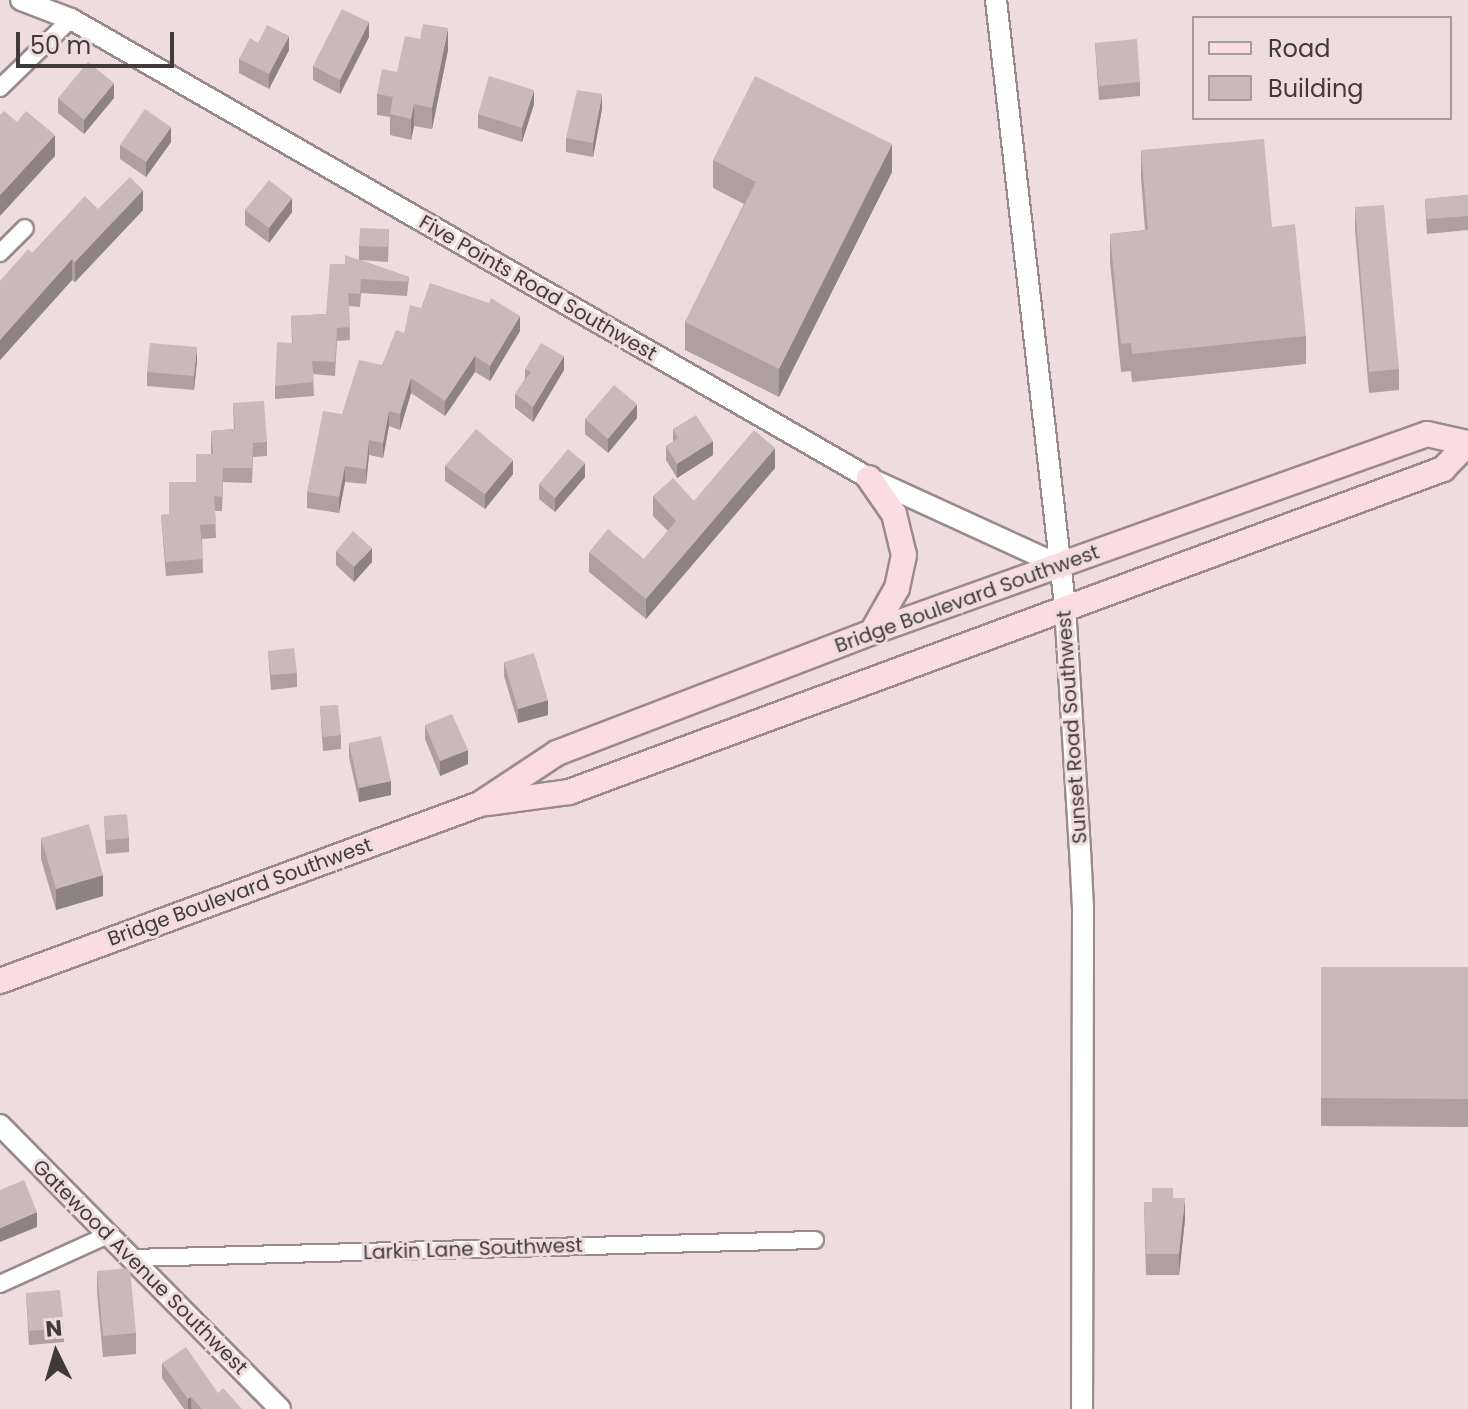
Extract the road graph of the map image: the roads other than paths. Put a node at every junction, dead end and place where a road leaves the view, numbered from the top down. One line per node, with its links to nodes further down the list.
1 (21, 0): 3 (street, Five Points Road Southwest)
2 (996, 0): 9 (street, Sunset Road Southwest)
3 (71, 19): 4 (street); 8 (street, Five Points Road Southwest)
4 (0, 88)
5 (25, 228): 6 (street)
6 (0, 253)
7 (1468, 443): 9 (main road, Bridge Boulevard Southwest); 10 (main road, Bridge Boulevard Southwest)
8 (869, 478): 9 (street, Five Points Road Southwest); 11 (main road)
9 (1061, 566): 10 (street, Sunset Road Southwest); 11 (main road, Bridge Boulevard Southwest)
10 (1065, 606): 12 (main road, Bridge Boulevard Southwest); 20 (street, Sunset Road Southwest)
11 (872, 632): 12 (main road, Bridge Boulevard Southwest)
12 (480, 804): 13 (main road, Bridge Boulevard Southwest)
13 (0, 981)
14 (0, 1125): 15 (street, Gatewood Avenue Southwest)
15 (106, 1236): 17 (street, Gatewood Avenue Southwest); 18 (street)
16 (815, 1240): 17 (street, Larkin Lane Southwest)
17 (132, 1258): 19 (street, Gatewood Avenue Southwest)
18 (0, 1284)
19 (280, 1409)
20 (1082, 1409)

